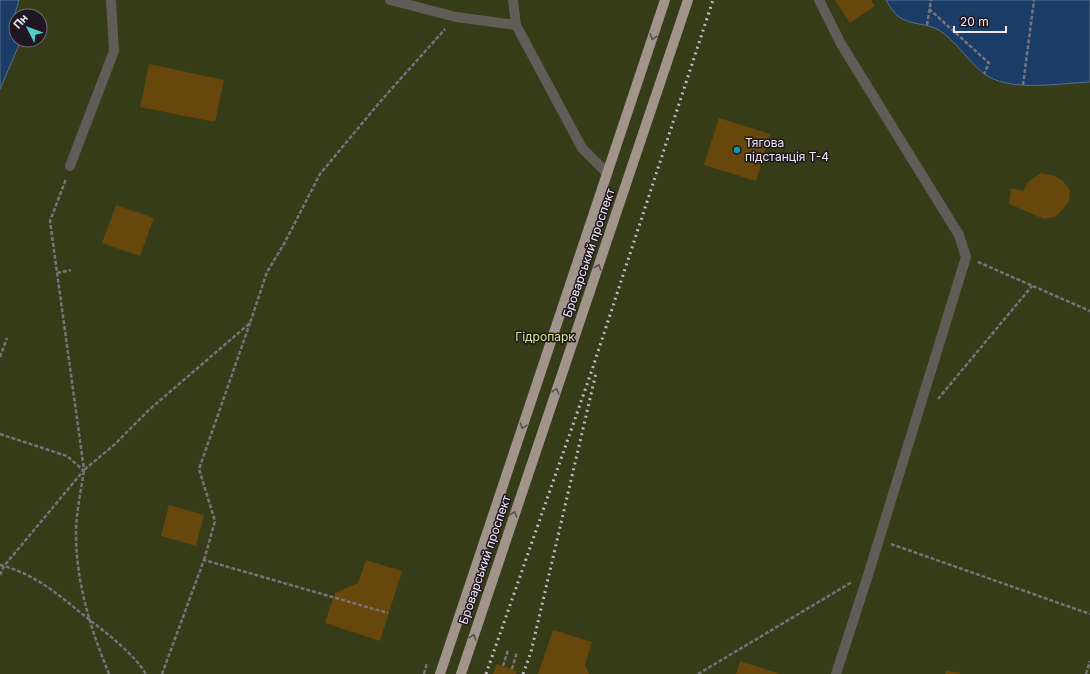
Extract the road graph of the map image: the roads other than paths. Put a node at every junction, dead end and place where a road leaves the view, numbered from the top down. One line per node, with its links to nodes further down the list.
1 (111, 0): 8 (lane)
2 (390, 0): 7 (lane)
3 (513, 0): 7 (lane)
4 (666, 0): 9 (main road, Броварський проспект, one-way to 9)
5 (688, 0): 11 (main road, Броварський проспект, one-way to 5)
6 (819, 0): 12 (lane)
7 (516, 25): 9 (lane)
8 (70, 166)
9 (607, 173): 10 (main road, Броварський проспект, one-way to 10)
10 (440, 674)
11 (460, 674)
12 (836, 674)

